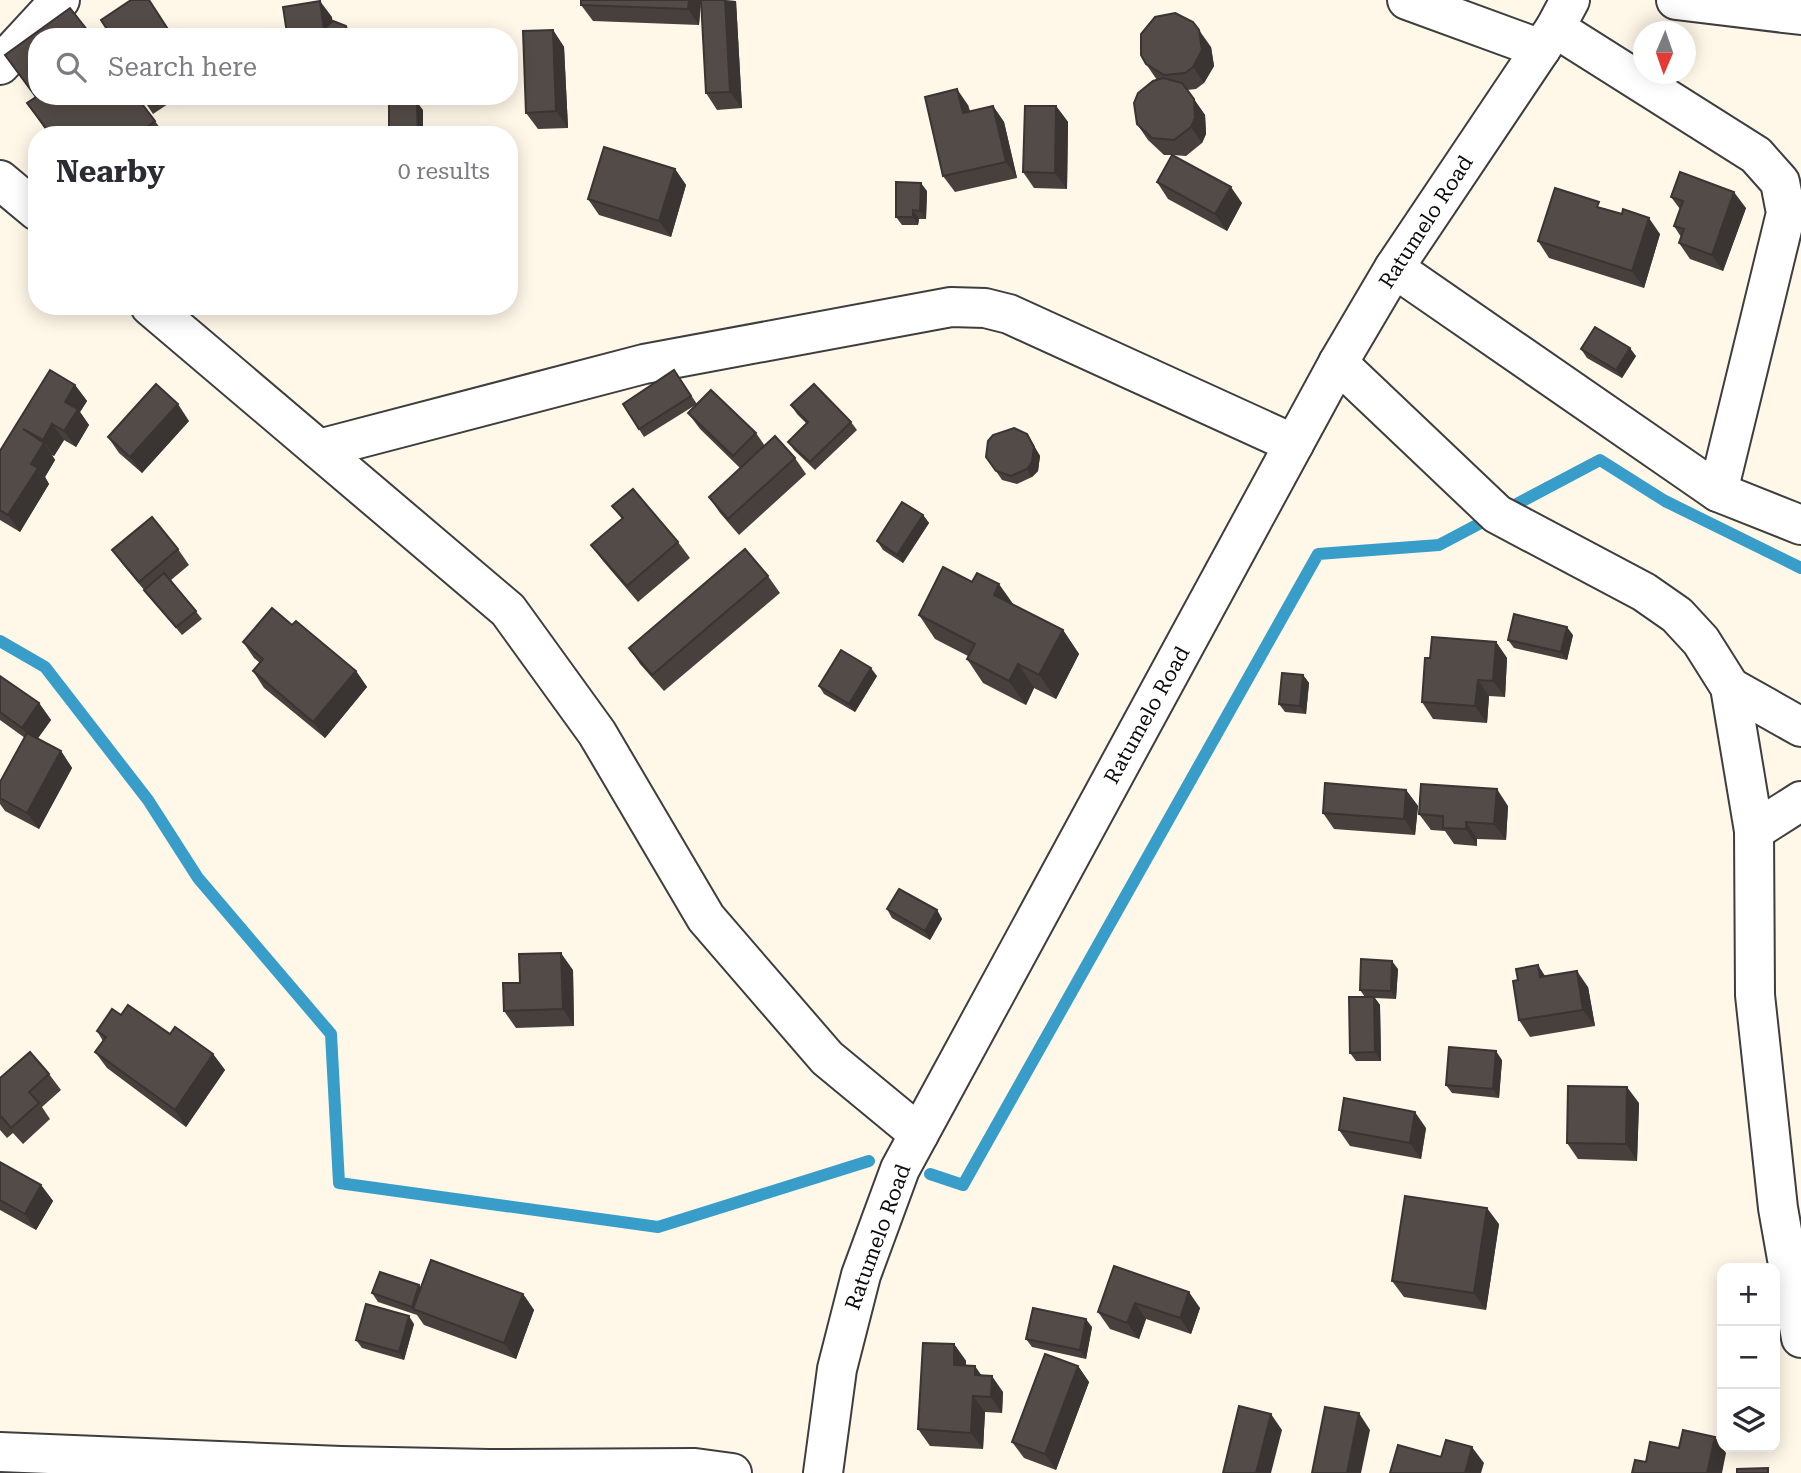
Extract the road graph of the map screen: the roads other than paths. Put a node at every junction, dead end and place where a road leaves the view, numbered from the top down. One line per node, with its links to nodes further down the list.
1 (60, 0): 6 (street)
2 (1407, 0): 5 (street)
3 (1676, 0): 4 (street)
4 (1801, 15)
5 (1555, 25): 11 (street, Ratumelo Road); 16 (street)
6 (34, 28)
7 (28, 35): 8 (street)
8 (0, 65)
9 (0, 180): 10 (street)
10 (28, 203)
11 (1394, 268): 13 (street, Ratumelo Road); 16 (street)
12 (160, 315): 15 (street)
13 (1338, 363): 14 (street, Ratumelo Road); 18 (street)
14 (1294, 444): 15 (street); 22 (street, Ratumelo Road)
15 (319, 449): 22 (street)
16 (1718, 492): 17 (street)
17 (1801, 525)
18 (1730, 687): 19 (street); 21 (street)
19 (1801, 727)
20 (1801, 801): 21 (street)
21 (1754, 831): 23 (street)
22 (919, 1134): 27 (street, Ratumelo Road)
23 (1801, 1338)
24 (0, 1452): 25 (street)
25 (96, 1465): 26 (street)
26 (732, 1473)
27 (823, 1473)

